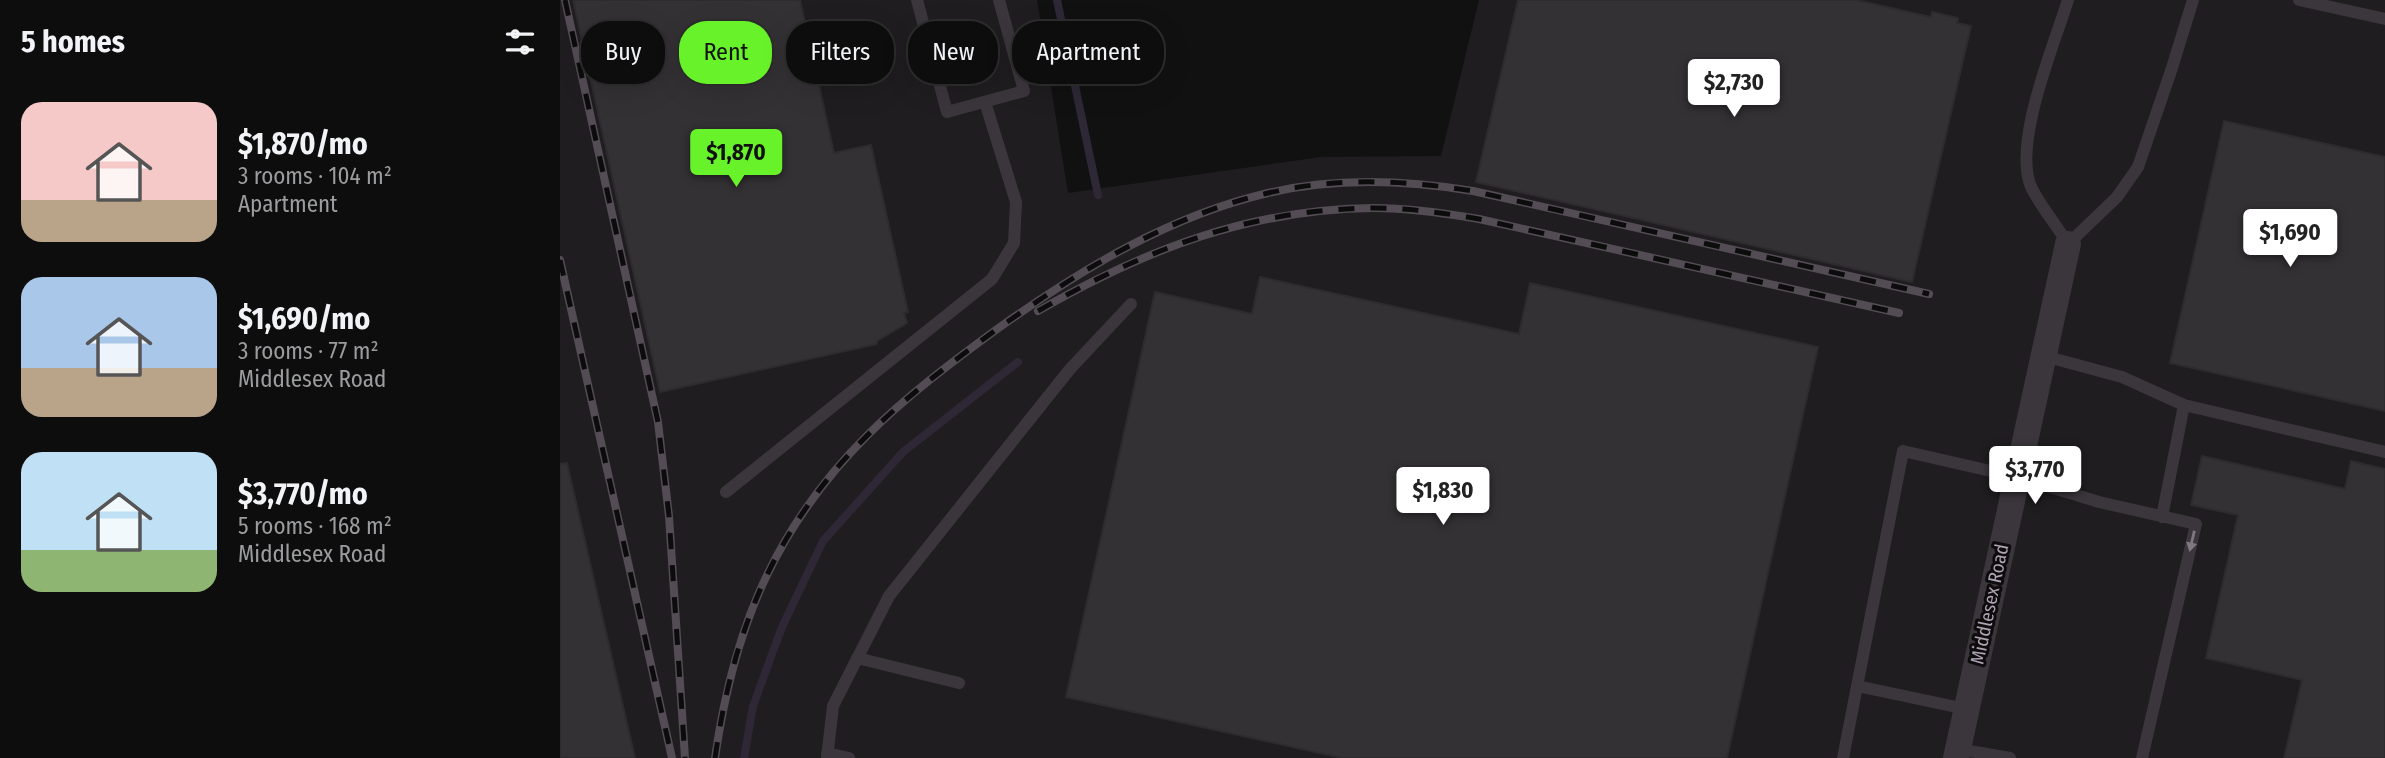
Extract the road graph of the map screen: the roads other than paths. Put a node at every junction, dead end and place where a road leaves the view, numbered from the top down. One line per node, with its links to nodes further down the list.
1 (917, 0): 7 (lane)
2 (999, 0): 7 (lane)
3 (2068, 0): 8 (lane)
4 (2193, 0): 8 (lane)
5 (2299, 0): 6 (lane)
6 (2385, 19)
7 (985, 102): 14 (lane)
8 (2068, 244): 10 (street, Middlesex Road)
9 (1130, 304): 16 (lane)
10 (2044, 356): 11 (lane); 13 (street, Middlesex Road)
11 (2184, 405): 12 (lane); 15 (lane)
12 (2385, 452)
13 (2017, 477): 15 (lane); 18 (lane); 19 (street, Middlesex Road)
14 (726, 492)
15 (2162, 517): 25 (lane, one-way to 25)
16 (857, 658): 17 (lane); 21 (lane)
17 (958, 683)
18 (1857, 686): 19 (lane); 23 (lane)
19 (1966, 709): 20 (street, Middlesex Road)
20 (1957, 754): 24 (lane)
21 (827, 756): 22 (lane)
22 (849, 758)
23 (1843, 758)
24 (2010, 758)
25 (2142, 758)

